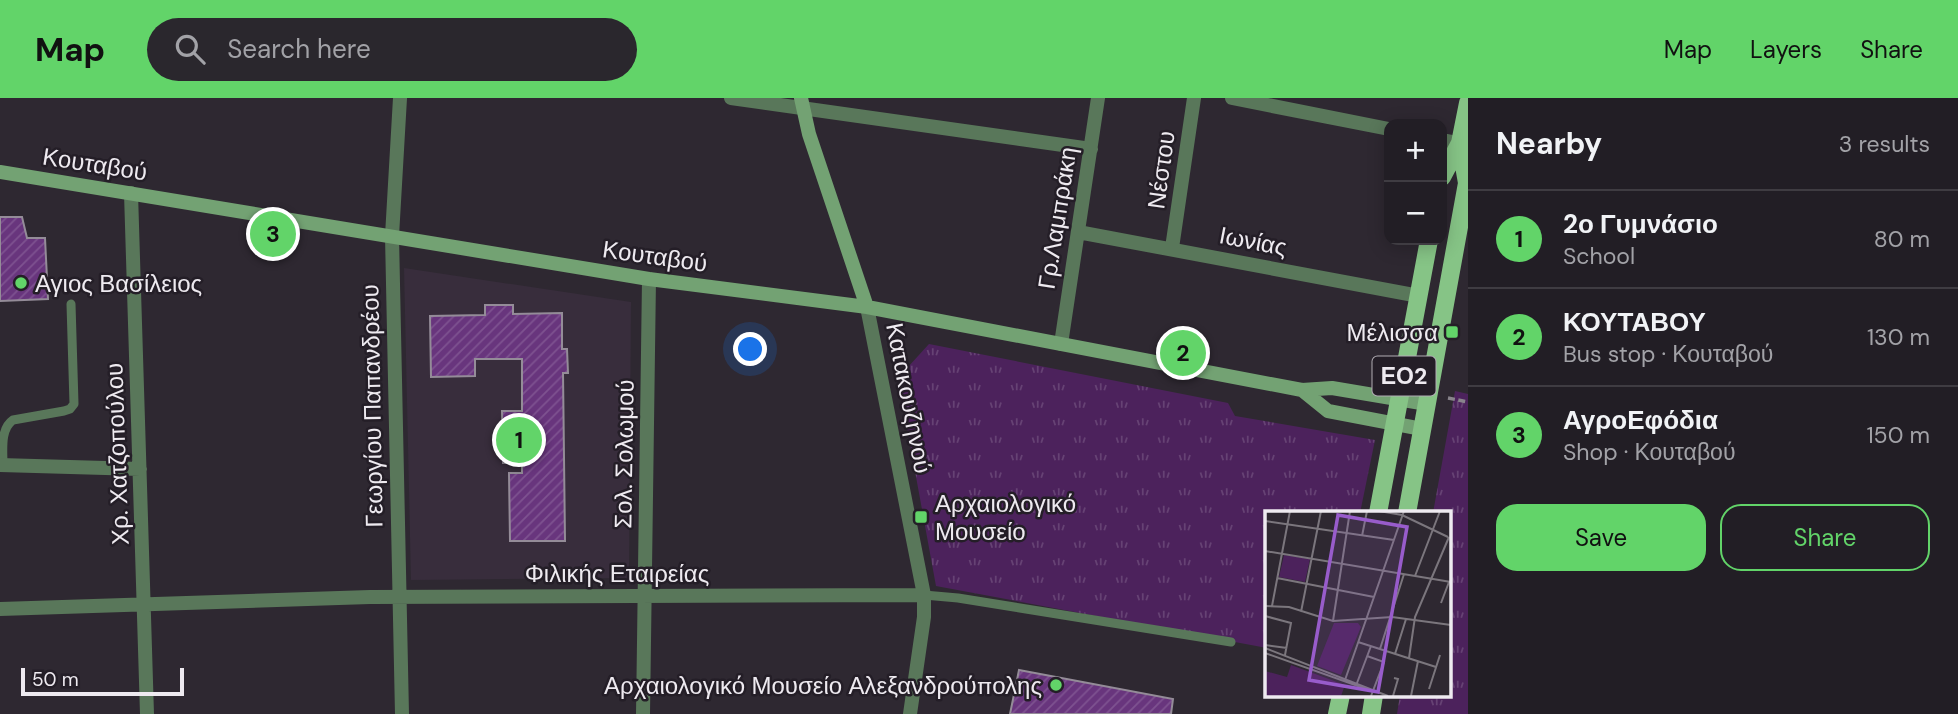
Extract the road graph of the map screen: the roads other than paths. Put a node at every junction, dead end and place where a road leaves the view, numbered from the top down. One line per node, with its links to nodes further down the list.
1 (400, 98): 15 (street, Γεωργίου Παπανδρέου)
2 (731, 98): 6 (street)
3 (1098, 98): 10 (street, Γρ.Λαμπράκη)
4 (1194, 98): 17 (street, Νέστου)
5 (1232, 98): 8 (street)
6 (802, 103): 10 (street); 21 (street, Κατακουζηνού)
7 (1468, 103): 9 (main road, ΕΟ2)
8 (1384, 128)
9 (1464, 144): 11 (main road, ΕΟ2); 25 (main road, ΕΟ2)
10 (1091, 149): 14 (street, Γρ.Λαμπράκη)
11 (1447, 170)
12 (0, 172): 13 (street, Κουταβού)
13 (131, 193): 15 (street, Κουταβού); 29 (street, Χρ. Χατζοπούλου)
14 (1078, 232): 17 (street, Ιωνίας); 22 (street, Γρ.Λαμπράκη)
15 (392, 236): 18 (street, Κουταβού); 34 (street, Γεωργίου Παπανδρέου)
16 (1428, 245): 19 (main road, ΕΟ2)
17 (1172, 248): 19 (street, Ιωνίας)
18 (649, 279): 21 (street, Κουταβού); 32 (street, Σολ. Σολωμού)
19 (1419, 296): 24 (main road, ΕΟ2)
20 (71, 304): 28 (lane)
21 (867, 307): 22 (street, Κουταβού); 33 (street, Κατακουζηνού)
22 (1061, 344): 23 (street, Κουταβού)
23 (1302, 390): 24 (street); 26 (street)
24 (1400, 400): 25 (street); 26 (main road, ΕΟ2)
25 (1427, 404): 27 (main road, ΕΟ2)
26 (1395, 424): 27 (street); 30 (main road, ΕΟ2)
27 (1422, 429): 31 (main road, ΕΟ2)
28 (1, 465): 29 (street)
29 (140, 469): 35 (street, Χρ. Χατζοπούλου)
30 (1378, 511)
31 (1407, 511)
32 (645, 595): 33 (street, Φιλικής Εταιρείας); 34 (street, Φιλικής Εταιρείας); 42 (street, Σολ. Σολωμού)
33 (924, 595): 37 (lane, Φιλικής Εταιρείας); 43 (street, Κατακουζηνού)
34 (398, 597): 35 (street, Φιλικής Εταιρείας); 41 (street, Γεωργίου Παπανδρέου)
35 (145, 604): 36 (street, Φιλικής Εταιρείας); 40 (street, Χρ. Χατζοπούλου)
36 (0, 609)
37 (1231, 642)
38 (1341, 696): 44 (main road)
39 (1374, 696): 45 (main road)
40 (148, 714)
41 (402, 714)
42 (643, 714)
43 (910, 714)
44 (1337, 714)
45 (1371, 714)

